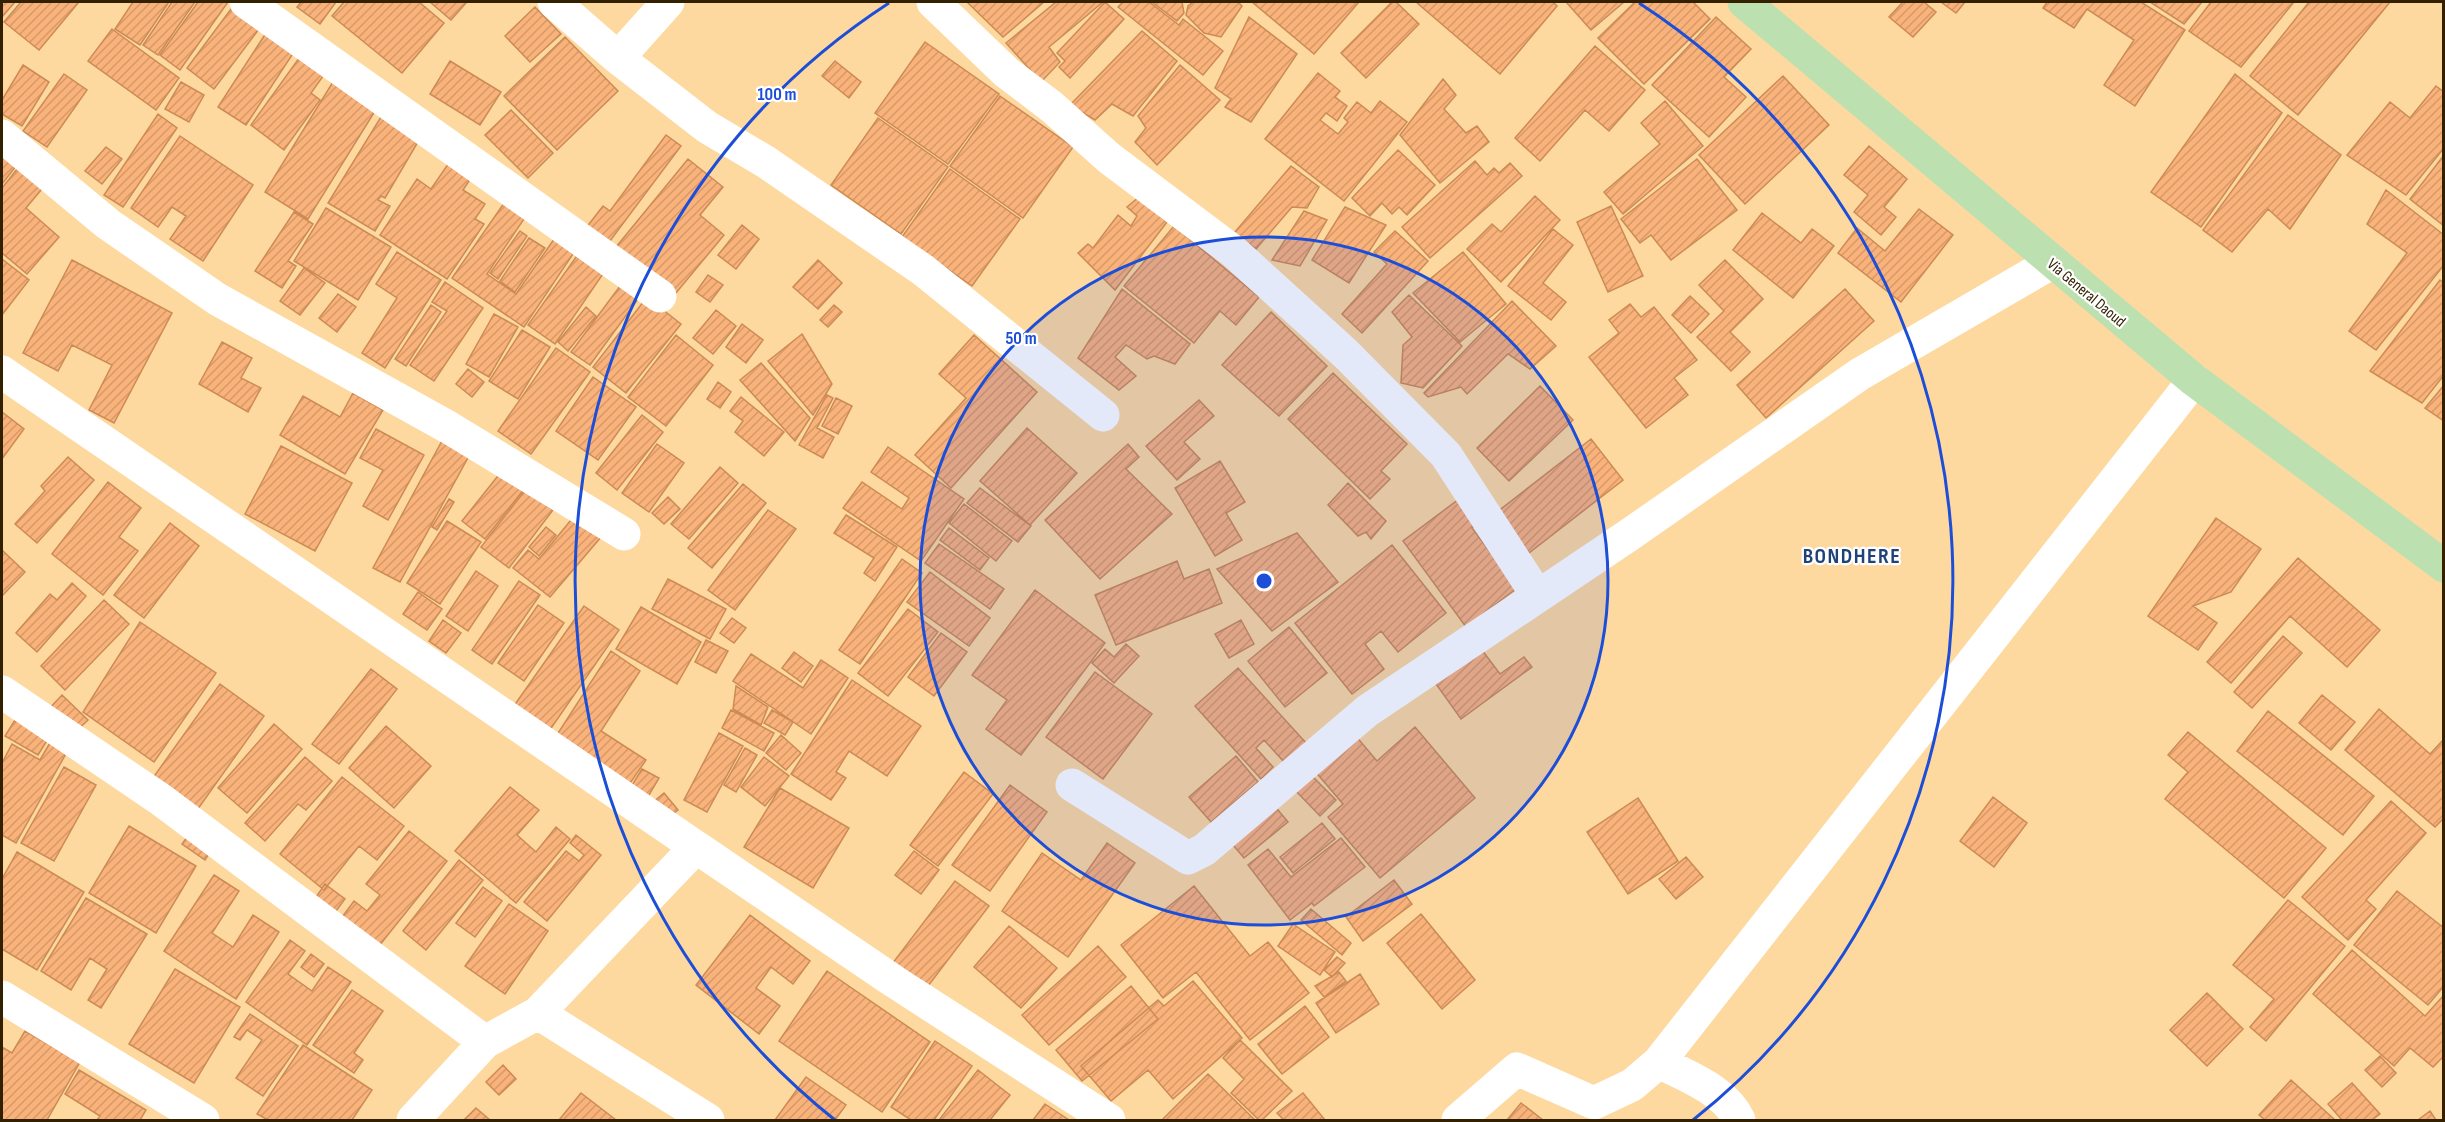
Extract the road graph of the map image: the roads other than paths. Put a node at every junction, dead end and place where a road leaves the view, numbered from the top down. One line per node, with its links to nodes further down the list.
1 (246, 2): 9 (street)
2 (554, 2): 6 (street)
3 (668, 2): 6 (street)
4 (933, 2): 15 (street)
5 (1744, 2): 8 (main road, Via General Daoud)
6 (618, 58): 12 (street)
7 (2, 136): 13 (street)
8 (2051, 262): 11 (main road, Via General Daoud); 15 (street)
9 (660, 296)
10 (2, 372): 18 (street)
11 (2194, 380): 14 (main road, Via General Daoud); 22 (street)
12 (1103, 415)
13 (624, 534)
14 (2444, 566)
15 (1537, 595): 17 (street)
16 (2, 692): 21 (street)
17 (1072, 785)
18 (696, 847): 20 (street); 26 (street)
19 (2, 997): 23 (street)
20 (538, 1013): 21 (street); 25 (street)
21 (485, 1042): 24 (street)
22 (1659, 1062): 27 (street); 28 (street)
23 (203, 1120)
24 (413, 1120)
25 (708, 1120)
26 (1109, 1120)
27 (1458, 1120)
28 (1739, 1120)

